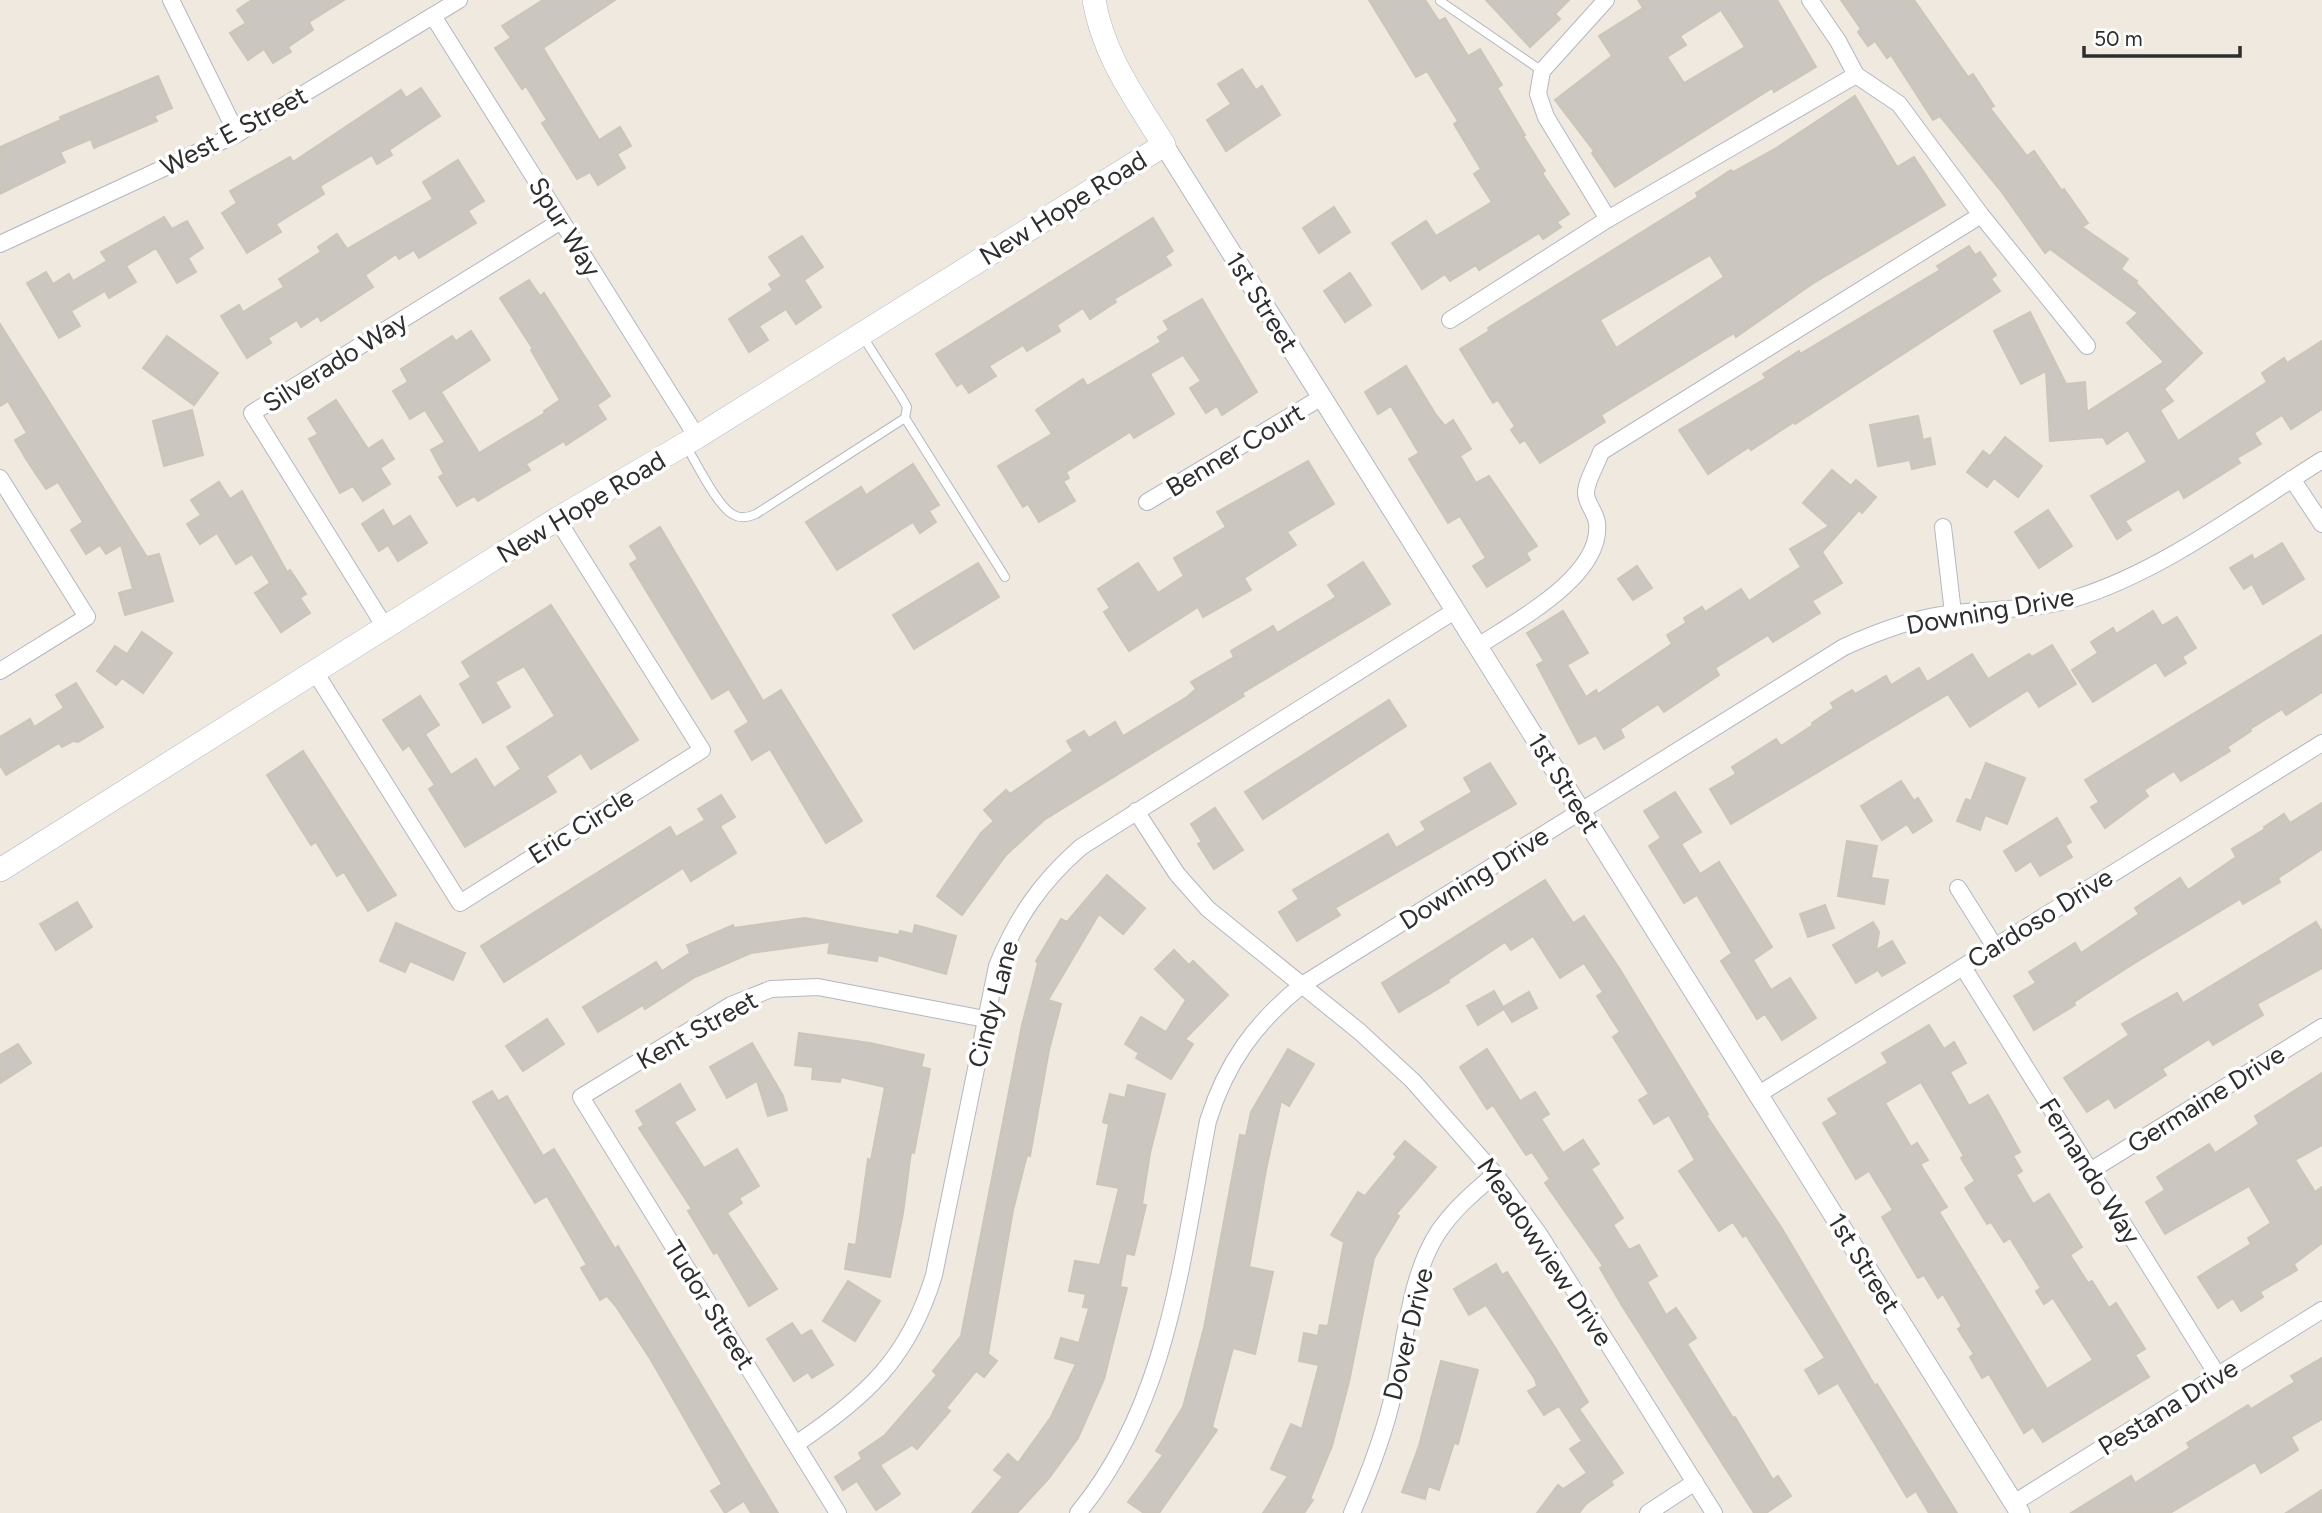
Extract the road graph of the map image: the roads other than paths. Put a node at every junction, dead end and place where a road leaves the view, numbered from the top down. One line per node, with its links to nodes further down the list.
1 (172, 0): 10 (street)
2 (458, 0): 7 (street, West E Street)
3 (1094, 0): 11 (main road, 1st Street)
4 (1606, 0): 8 (street)
5 (1810, 0): 9 (street)
6 (1440, 1): 8 (lane)
7 (433, 16): 10 (street, West E Street); 14 (street, Spur Way)
8 (1542, 71): 13 (street)
9 (1856, 75): 12 (street); 13 (street)
10 (237, 134): 15 (street, West E Street)
11 (1164, 145): 17 (main road, New Hope Road); 19 (street, 1st Street)
12 (1981, 215): 18 (street); 33 (street)
13 (1608, 219): 16 (street)
14 (561, 221): 21 (street, Spur Way); 32 (street, Silverado Way)
15 (0, 244)
16 (1450, 320)
17 (861, 334): 20 (lane); 21 (main road, New Hope Road)
18 (2087, 346)
19 (1322, 397): 25 (street, Benner Court); 30 (street, 1st Street)
20 (905, 418): 21 (lane); 29 (lane)
21 (691, 441): 26 (main road, New Hope Road)
22 (2322, 460): 24 (street, Downing Drive)
23 (0, 478): 34 (street)
24 (2292, 479): 27 (street); 31 (street, Downing Drive)
25 (1147, 502)
26 (557, 519): 32 (main road, New Hope Road); 35 (street, Eric Circle)
27 (2322, 524)
28 (1943, 527): 31 (street)
29 (1005, 577)
30 (1456, 610): 33 (street, 1st Street); 38 (street, Cindy Lane)
31 (1953, 613): 37 (street, Downing Drive)
32 (385, 627): 35 (main road, New Hope Road)
33 (1478, 646): 37 (street, 1st Street)
34 (0, 671)
35 (314, 672): 39 (main road, New Hope Road)
36 (2322, 743): 41 (street, Cardoso Drive)
37 (1581, 810): 43 (street, Downing Drive); 46 (street, 1st Street)
38 (1136, 811): 43 (street, Meadowview Drive); 44 (street, Cindy Lane)
39 (0, 870)
40 (1958, 888): 41 (street)
41 (1995, 947): 42 (street, Cardoso Drive)
42 (1963, 967): 46 (street, Cardoso Drive); 48 (street, Fernando Way)
43 (1303, 985): 49 (street, Meadowview Drive); 56 (street, Downing Drive)
44 (985, 1019): 47 (street, Kent Street); 52 (street, Cindy Lane)
45 (2322, 1027): 48 (street, Germaine Drive)
46 (1759, 1094): 54 (street, 1st Street)
47 (581, 1097): 52 (street, Tudor Street)
48 (2090, 1171): 51 (street, Fernando Way)
49 (1495, 1174): 53 (street, Meadowview Drive); 57 (street, Dover Drive)
50 (2322, 1310): 51 (street, Pestana Drive)
51 (2218, 1376): 54 (street, Pestana Drive)
52 (796, 1444): 55 (street, Tudor Street)
53 (1695, 1482): 58 (street); 59 (street, Meadowview Drive)
54 (2017, 1508)
55 (838, 1513)
56 (1078, 1513)
57 (1352, 1513)
58 (1648, 1513)
59 (1714, 1513)

